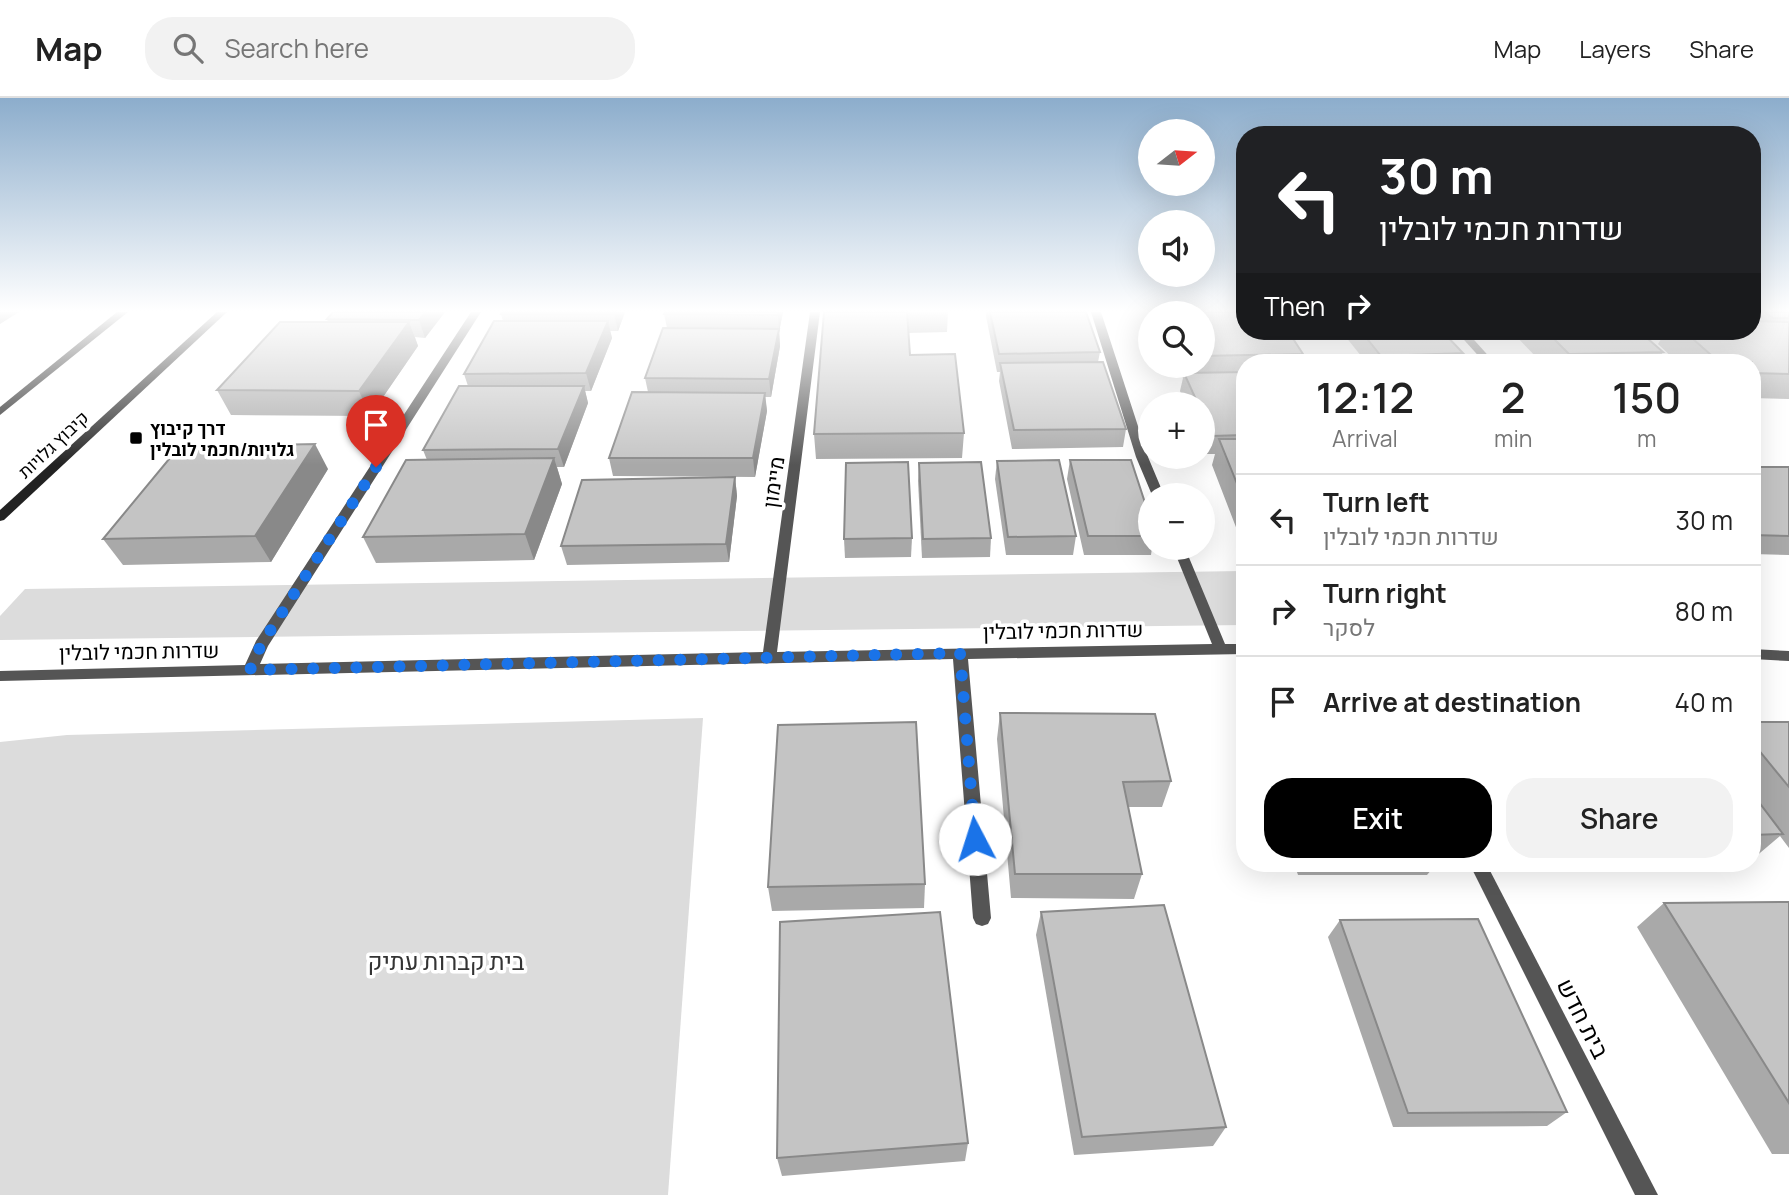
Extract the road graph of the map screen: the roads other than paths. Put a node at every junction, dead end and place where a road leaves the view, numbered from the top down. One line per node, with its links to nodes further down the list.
1 (60, 363): 6 (main road)
2 (167, 363): 8 (main road, קיבוץ גלויות)
3 (444, 363): 16 (street)
4 (808, 363): 15 (street, מיימון)
5 (1112, 363): 7 (street)
6 (0, 412)
7 (1153, 483)
8 (0, 517)
9 (1184, 560): 10 (street)
10 (1220, 648): 11 (street, שדרות חכמי לובלין); 12 (street, שדרות חכמי לובלין)
11 (1236, 649)
12 (960, 653): 15 (street, שדרות חכמי לובלין); 19 (street)
13 (1761, 654): 14 (street)
14 (1789, 656)
15 (769, 657): 16 (street, שדרות חכמי לובלין)
16 (250, 670): 17 (street, שדרות חכמי לובלין)
17 (0, 676)
18 (1482, 872): 20 (street, בית חדש)
19 (982, 918)
20 (1647, 1195)

